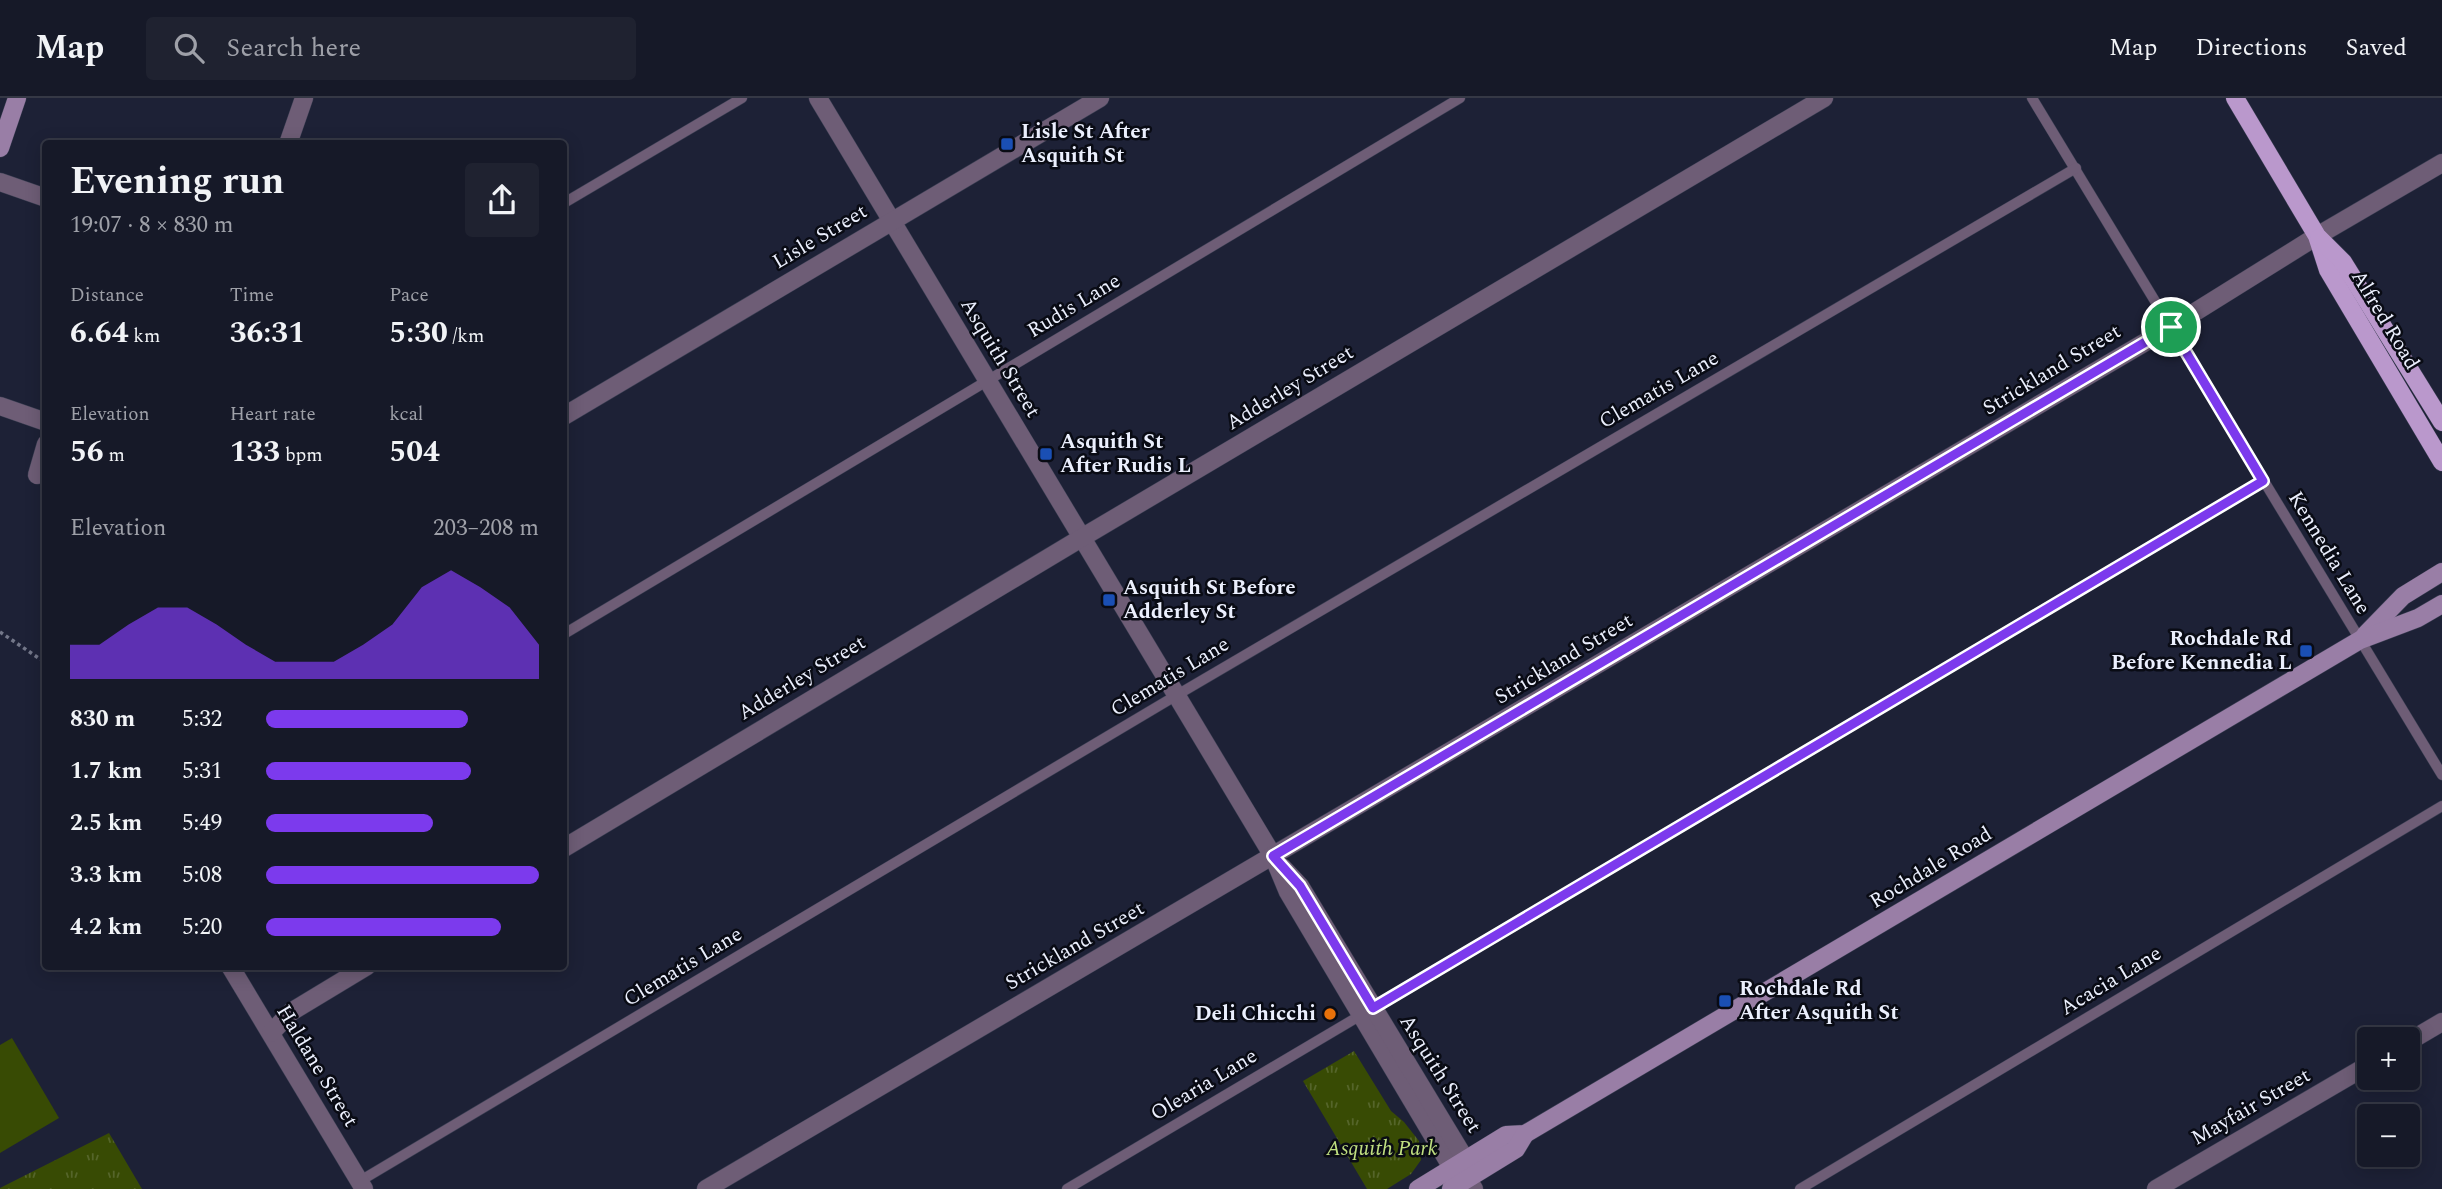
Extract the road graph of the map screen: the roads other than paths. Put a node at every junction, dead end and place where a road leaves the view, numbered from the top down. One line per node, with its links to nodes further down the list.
1 (17, 98): 11 (main road)
2 (304, 98): 10 (street)
3 (742, 98): 16 (lane)
4 (818, 98): 17 (street, Asquith Street)
5 (1100, 98): 17 (street, Lisle Street)
6 (1460, 98): 20 (lane, Rudis Lane)
7 (1824, 98): 29 (street, Adderley Street)
8 (2032, 98): 13 (lane, Kennedia Lane)
9 (2235, 98): 18 (main road, Alfred Road)
10 (289, 140)
11 (0, 148)
12 (2442, 163): 18 (street, Strickland Street)
13 (2076, 168): 19 (lane, Kennedia Lane); 34 (lane, Clematis Lane)
14 (0, 182): 15 (street)
15 (42, 197)
16 (567, 201)
17 (890, 222): 20 (street, Asquith Street); 22 (street, Lisle Street)
18 (2317, 236): 19 (street, Strickland Street); 24 (main road, Alfred Road); 26 (main road, Alfred Road)
19 (2171, 327): 28 (lane, Kennedia Lane); 38 (street, Strickland Street)
20 (987, 380): 29 (street, Asquith Street); 32 (lane, Rudis Lane)
21 (0, 406): 23 (street)
22 (567, 414)
23 (42, 421)
24 (2442, 422)
25 (42, 457): 27 (street)
26 (2442, 461)
27 (37, 475)
28 (2263, 481): 33 (lane, Kennedia Lane); 41 (lane, Olearia Lane)
29 (1083, 537): 34 (street, Asquith Street); 37 (street, Adderley Street)
30 (2442, 572): 33 (main road, Rochdale Road)
31 (2442, 604): 33 (main road, Rochdale Road)
32 (567, 632)
33 (2360, 640): 35 (lane, Kennedia Lane); 46 (main road, Rochdale Road)
34 (1177, 695): 38 (street, Asquith Street); 49 (lane, Clematis Lane)
35 (2442, 775)
36 (2442, 806): 54 (lane, Acacia Lane)
37 (567, 846)
38 (1273, 856): 41 (street, Asquith Street); 50 (street, Strickland Street)
39 (232, 970): 43 (street, Haldane Street)
40 (360, 970): 43 (street)
41 (1367, 1012): 47 (street, Asquith Street); 51 (lane, Olearia Lane)
42 (2442, 1022): 44 (street)
43 (271, 1033): 49 (street, Haldane Street)
44 (2420, 1035)
45 (2357, 1072): 55 (street, Mayfair Street)
46 (1525, 1133): 47 (main road, Rochdale Road); 48 (main road, Rochdale Road)
47 (1459, 1164): 48 (street, Asquith Street); 52 (main road, Rochdale Road)
48 (1471, 1184): 53 (main road, Rochdale Road)
49 (362, 1185)
50 (706, 1189)
51 (1067, 1189)
52 (1418, 1189)
53 (1451, 1189)
54 (1800, 1189)
55 (2156, 1189)

